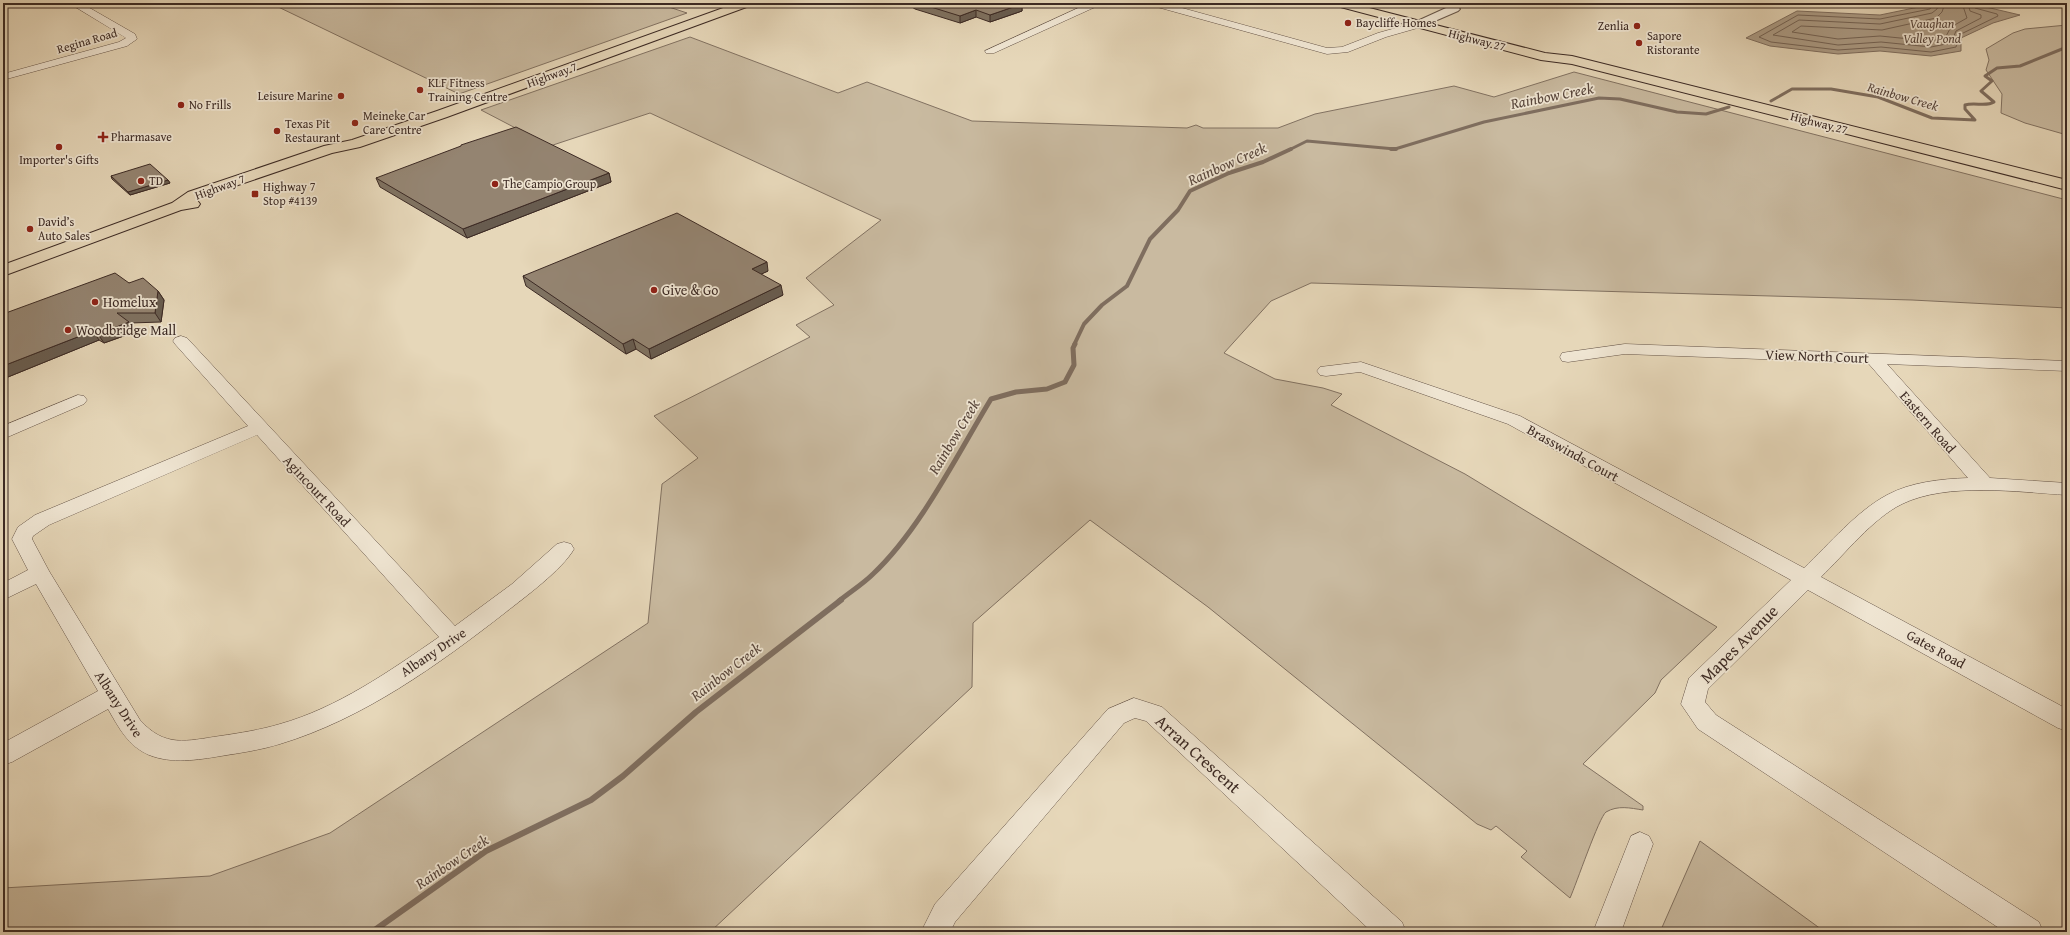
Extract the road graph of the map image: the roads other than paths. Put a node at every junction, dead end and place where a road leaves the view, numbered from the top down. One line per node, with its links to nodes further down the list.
1 (74, 3): 10 (street, Regina Road)
2 (748, 3): 12 (main road, Highway 7)
3 (1099, 3): 9 (street)
4 (1153, 3): 8 (street)
5 (1337, 3): 8 (main road, Highway 27)
6 (1358, 3): 8 (main road, Highway 27)
7 (1451, 4): 8 (street)
8 (1416, 21): 11 (main road, Highway 27)
9 (990, 51)
10 (3, 77)
11 (2067, 185)
12 (3, 271)
13 (180, 341): 19 (street, Agincourt Road)
14 (1568, 357): 15 (street, View North Court)
15 (1872, 358): 16 (street, View North Court); 21 (street, Eastern Road)
16 (2067, 366)
17 (1326, 371): 25 (street, Brasswinds Court)
18 (78, 400): 20 (street)
19 (259, 428): 24 (street, Albany Drive); 27 (street, Agincourt Road)
20 (3, 433)
21 (1985, 486): 22 (street, Mapes Avenue); 25 (street, Mapes Avenue)
22 (2067, 489)
23 (564, 549): 27 (street, Albany Drive)
24 (40, 573): 26 (street); 28 (street, Albany Drive)
25 (1806, 578): 29 (street, Gates Road); 35 (street, Mapes Avenue)
26 (3, 592)
27 (454, 639): 28 (street, Albany Drive)
28 (112, 695): 30 (street)
29 (2067, 721)
30 (3, 755)
31 (1640, 844): 34 (street)
32 (935, 932): 33 (street, Arran Crescent)
33 (1392, 932)
34 (1607, 932)
35 (2029, 932)

